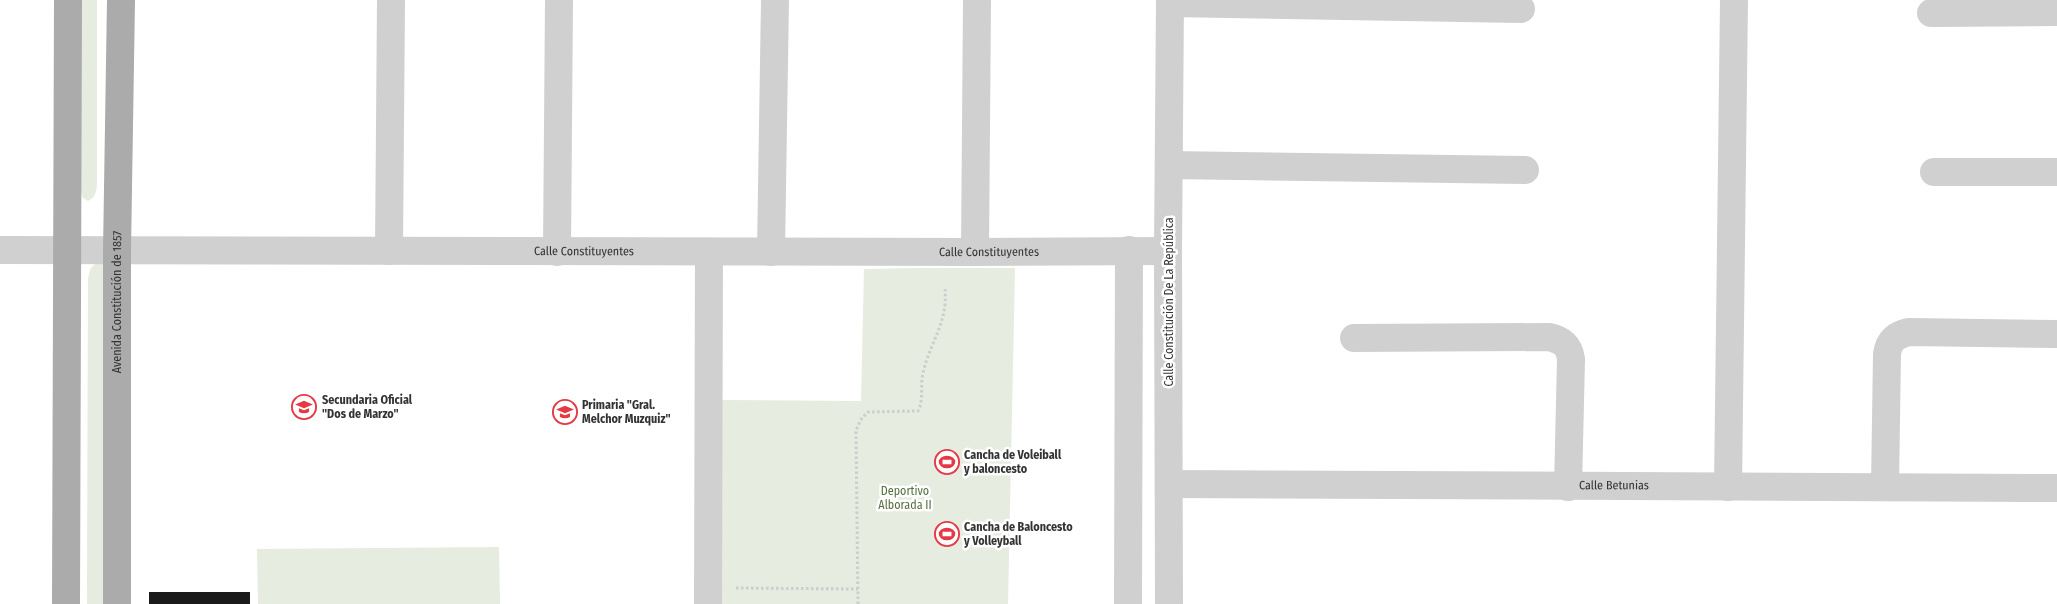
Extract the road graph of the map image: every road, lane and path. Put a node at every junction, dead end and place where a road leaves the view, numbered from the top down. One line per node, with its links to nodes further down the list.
1 (68, 0): 17 (main road)
2 (121, 0): 19 (main road, Avenida Constitución de 1857)
3 (391, 0): 20 (street)
4 (559, 0): 22 (street)
5 (775, 0): 24 (street)
6 (977, 0): 25 (street)
7 (1734, 0): 32 (street)
8 (1170, 2): 9 (street); 12 (street, Calle Constitución De La República)
9 (1521, 9)
10 (2057, 12): 11 (street)
11 (1931, 13)
12 (1169, 165): 13 (street); 21 (street, Calle Constitución De La República)
13 (1525, 170)
14 (1934, 172): 15 (street)
15 (2057, 172)
16 (0, 250): 17 (street, Calle Constituyentes)
17 (68, 250): 19 (street, Calle Constituyentes); 36 (main road)
18 (1129, 250): 21 (street, Calle Constituyentes); 25 (street, Calle Constituyentes); 39 (street)
19 (117, 251): 20 (street, Calle Constituyentes); 37 (main road, Avenida Constitución de 1857)
20 (389, 251): 22 (street, Calle Constituyentes)
21 (1168, 251): 29 (street, Calle Constitución De La República)
22 (557, 252): 23 (street, Calle Constituyentes)
23 (709, 252): 24 (street, Calle Constituyentes); 35 (street)
24 (771, 252): 25 (street, Calle Constituyentes)
25 (975, 252)
26 (945, 288): 34 (path)
27 (2057, 334): 30 (street)
28 (1354, 338): 31 (street)
29 (1170, 484): 31 (street, Calle Betunias); 40 (street, Calle Constitución De La República)
30 (1885, 486): 32 (street, Calle Betunias); 33 (street, Calle Betunias)
31 (1568, 487): 32 (street, Calle Betunias)
32 (1728, 487)
33 (2057, 488)
34 (858, 589): 35 (path); 38 (path)
35 (708, 596)
36 (66, 604)
37 (116, 604)
38 (858, 604)
39 (1128, 604)
40 (1169, 604)

